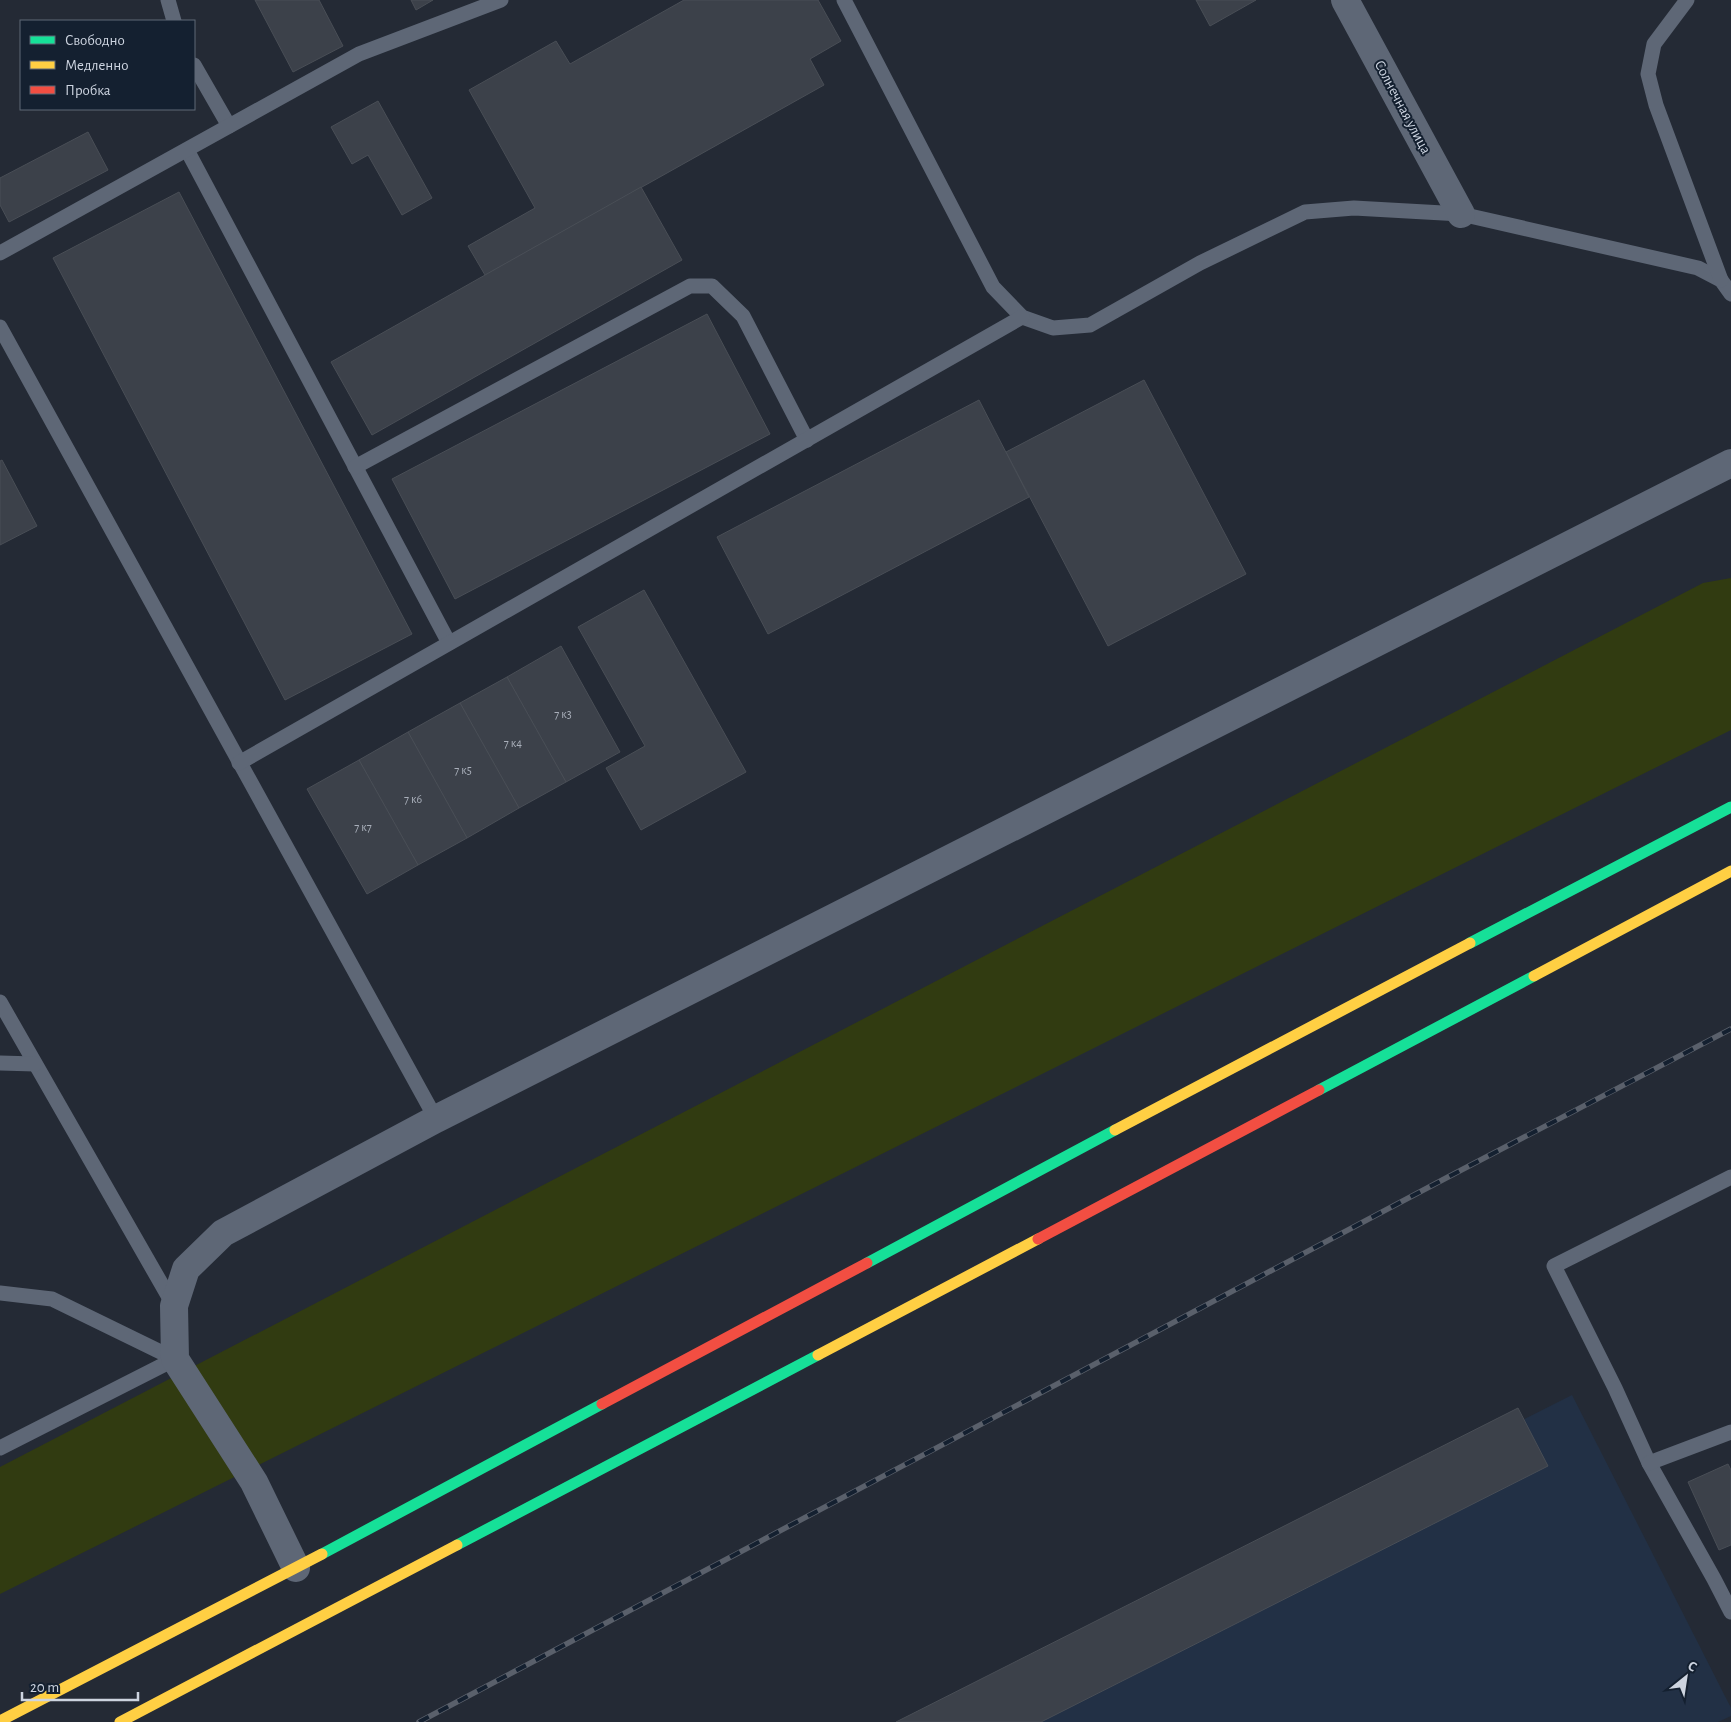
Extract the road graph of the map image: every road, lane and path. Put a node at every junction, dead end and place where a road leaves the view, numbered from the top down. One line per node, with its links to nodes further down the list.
1 (168, 0): 6 (lane)
2 (501, 0): 8 (lane)
3 (844, 0): 14 (lane)
4 (1345, 0): 10 (street, Солнечная улица)
5 (1687, 0): 12 (lane)
6 (174, 20)
7 (195, 67): 8 (lane)
8 (229, 126): 9 (lane)
9 (187, 150): 11 (lane); 18 (lane)
10 (1461, 214): 12 (lane); 14 (lane)
11 (0, 253)
12 (1721, 280): 13 (lane)
13 (1731, 294)
14 (1022, 317): 16 (lane)
15 (0, 327): 20 (lane)
16 (807, 440): 18 (lane); 19 (lane)
17 (1731, 462): 26 (street)
18 (355, 467): 19 (lane)
19 (449, 643): 20 (lane)
20 (239, 763): 26 (lane)
21 (1731, 807): 34 (main road)
22 (1731, 871): 37 (main road)
23 (0, 1002): 25 (lane)
24 (0, 1063): 25 (lane)
25 (35, 1064): 29 (lane)
26 (436, 1118): 29 (street)
27 (1731, 1176): 33 (lane)
28 (0, 1293): 30 (lane)
29 (174, 1306): 30 (street)
30 (175, 1359): 32 (lane); 34 (street)
31 (1731, 1432): 33 (lane)
32 (0, 1448)
33 (1649, 1463): 35 (lane)
34 (296, 1568): 36 (main road)
35 (1731, 1612)
36 (0, 1721)
37 (120, 1722)

